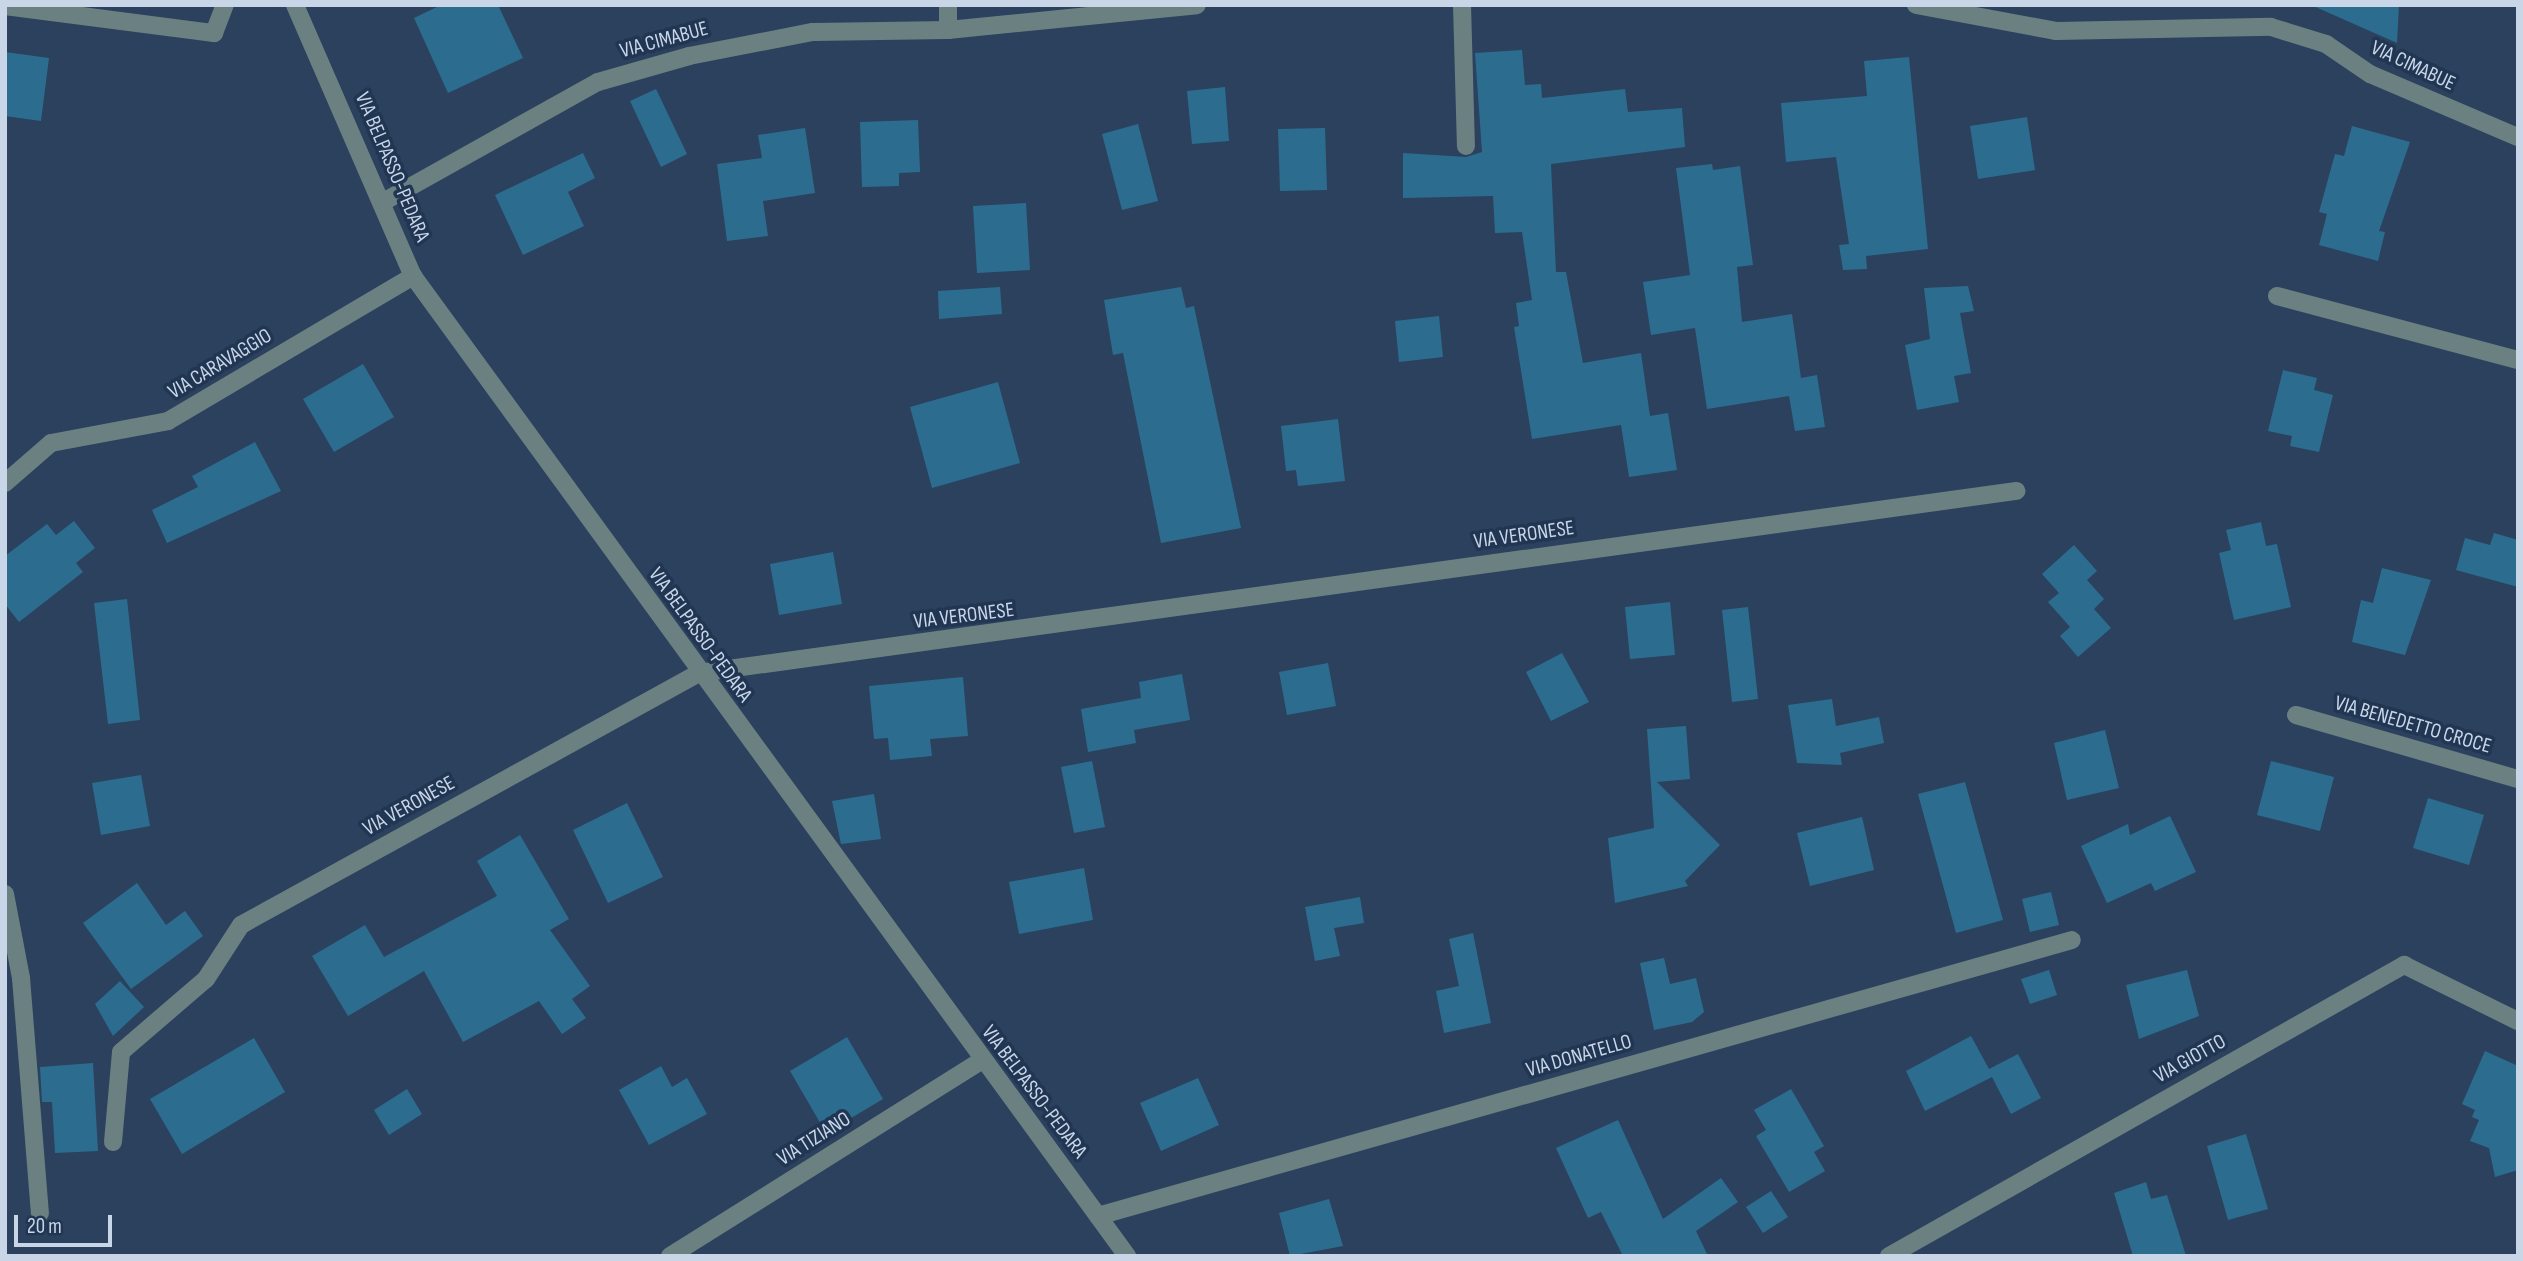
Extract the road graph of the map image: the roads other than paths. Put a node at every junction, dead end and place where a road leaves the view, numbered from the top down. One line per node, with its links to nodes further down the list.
1 (225, 5): 7 (street)
2 (295, 5): 11 (street, VIA BELPASSO-PEDARA)
3 (948, 5): 8 (street)
4 (1197, 5): 8 (street, VIA CIMABUE)
5 (1462, 5): 10 (street)
6 (1916, 5): 9 (street, VIA CIMABUE)
7 (5, 6)
8 (948, 30): 11 (street, VIA CIMABUE)
9 (2518, 137)
10 (1466, 146)
11 (383, 202): 12 (street, VIA BELPASSO-PEDARA)
12 (413, 276): 15 (street, VIA CARAVAGGIO); 17 (street, VIA BELPASSO-PEDARA)
13 (2277, 296): 14 (street)
14 (2518, 360)
15 (5, 483)
16 (2016, 491): 17 (street, VIA VERONESE)
17 (699, 673): 23 (street, VIA BELPASSO-PEDARA); 24 (street, VIA VERONESE)
18 (2296, 715): 19 (street, VIA BENEDETTO CROCE)
19 (2518, 779)
20 (5, 894): 25 (street)
21 (2071, 940): 26 (street, VIA DONATELLO)
22 (2518, 1021): 29 (street, VIA GIOTTO)
23 (982, 1060): 26 (street, VIA BELPASSO-PEDARA); 27 (street, VIA TIZIANO)
24 (113, 1142)
25 (40, 1213)
26 (1098, 1216): 28 (street, VIA BELPASSO-PEDARA)
27 (670, 1256)
28 (1127, 1256)
29 (1889, 1256)

